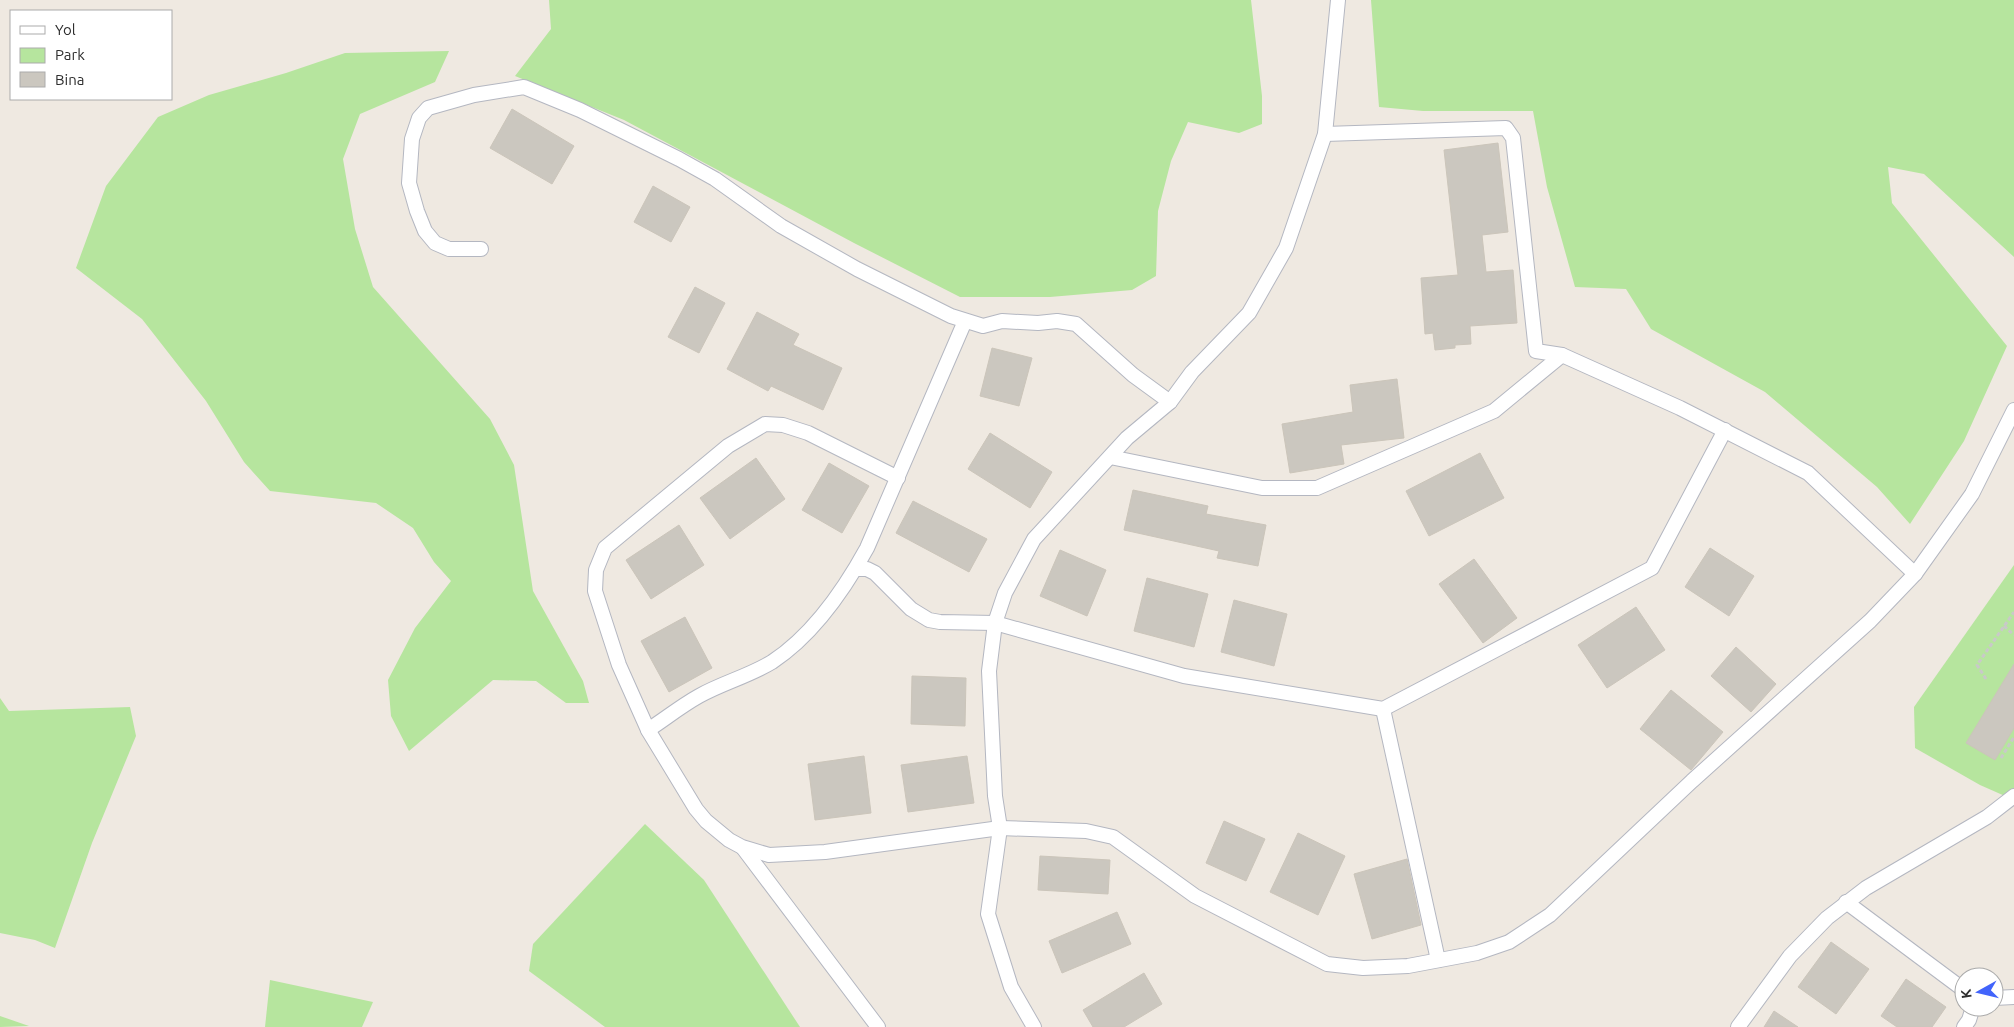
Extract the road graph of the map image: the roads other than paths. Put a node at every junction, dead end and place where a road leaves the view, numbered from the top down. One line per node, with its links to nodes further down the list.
1 (1338, 0): 2 (street)
2 (1325, 134): 5 (street); 6 (street)
3 (481, 249): 4 (street)
4 (966, 322): 6 (street); 10 (street)
5 (1562, 355): 8 (street); 9 (street)
6 (1170, 402): 9 (street)
7 (2014, 410): 12 (street)
8 (1724, 430): 12 (street); 14 (street)
9 (1110, 457): 13 (street)
10 (898, 478): 11 (street); 15 (street)
11 (856, 569): 13 (street); 15 (street)
12 (1915, 574): 20 (street)
13 (995, 623): 14 (street); 17 (street)
14 (1383, 708): 20 (street)
15 (648, 730): 18 (street)
16 (2014, 796): 19 (street)
17 (1000, 828): 18 (street); 20 (street); 23 (street)
18 (742, 847): 22 (street)
19 (1846, 902): 21 (street); 24 (street)
20 (1438, 960)
21 (1954, 983)
22 (878, 1027)
23 (1034, 1027)
24 (1738, 1027)

